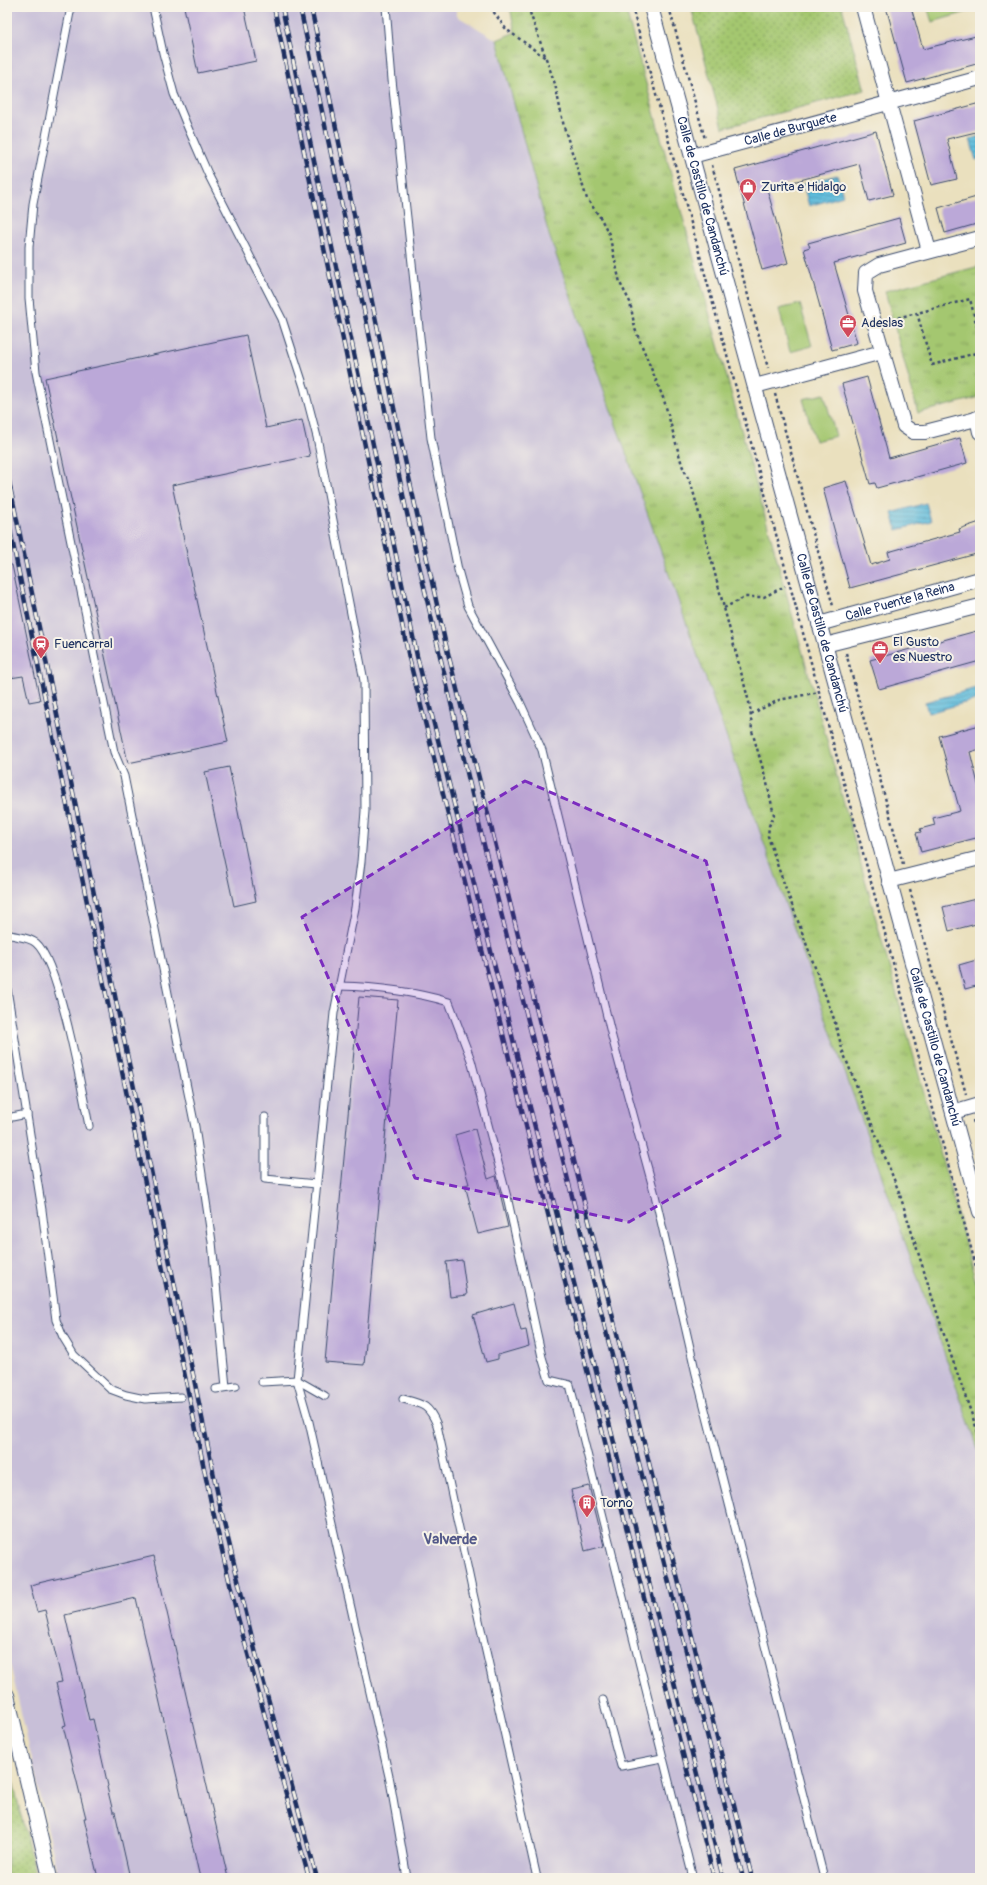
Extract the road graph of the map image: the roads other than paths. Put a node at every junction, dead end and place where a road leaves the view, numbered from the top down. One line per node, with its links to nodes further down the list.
1 (71, 7): 35 (lane)
2 (153, 7): 22 (lane)
3 (386, 7): 47 (lane)
4 (651, 7): 8 (street, Calle de Castillo de Candanchú)
5 (863, 7): 7 (street)
6 (980, 78): 7 (street, Calle de Burguete)
7 (889, 103): 8 (street, Calle de Burguete); 10 (street)
8 (692, 156): 12 (street, Calle de Castillo de Candanchú)
9 (980, 238): 10 (street)
10 (929, 251): 11 (street)
11 (882, 352): 12 (street); 13 (street)
12 (755, 386): 17 (street, Calle de Castillo de Candanchú)
13 (978, 418): 14 (street)
14 (980, 432)
15 (980, 579): 17 (street, Calle Puente la Reina)
16 (980, 606): 18 (street, Calle Puente la Reina)
17 (819, 624): 18 (street, Calle de Castillo de Candanchú)
18 (825, 645): 20 (street, Calle de Castillo de Candanchú)
19 (980, 858): 20 (street)
20 (890, 881): 25 (street, Calle de Castillo de Candanchú)
21 (7, 934): 29 (lane)
22 (339, 986): 30 (lane); 42 (lane)
23 (7, 989): 26 (lane)
24 (980, 1104): 25 (street)
25 (953, 1112): 31 (street, Calle de Castillo de Candanchú)
26 (27, 1114): 28 (lane); 38 (lane)
27 (265, 1117): 30 (lane)
28 (7, 1118)
29 (89, 1126)
30 (316, 1184): 32 (lane)
31 (980, 1212)
32 (297, 1380): 33 (lane); 37 (lane); 44 (lane)
33 (262, 1382)
34 (236, 1386): 35 (lane)
35 (226, 1387): 36 (lane)
36 (216, 1389)
37 (325, 1396)
38 (180, 1397)
39 (403, 1399): 45 (lane)
40 (7, 1695): 43 (street)
41 (604, 1700): 42 (lane)
42 (662, 1758): 46 (lane)
43 (50, 1878)
44 (407, 1878)
45 (537, 1878)
46 (693, 1878)
47 (824, 1878)

